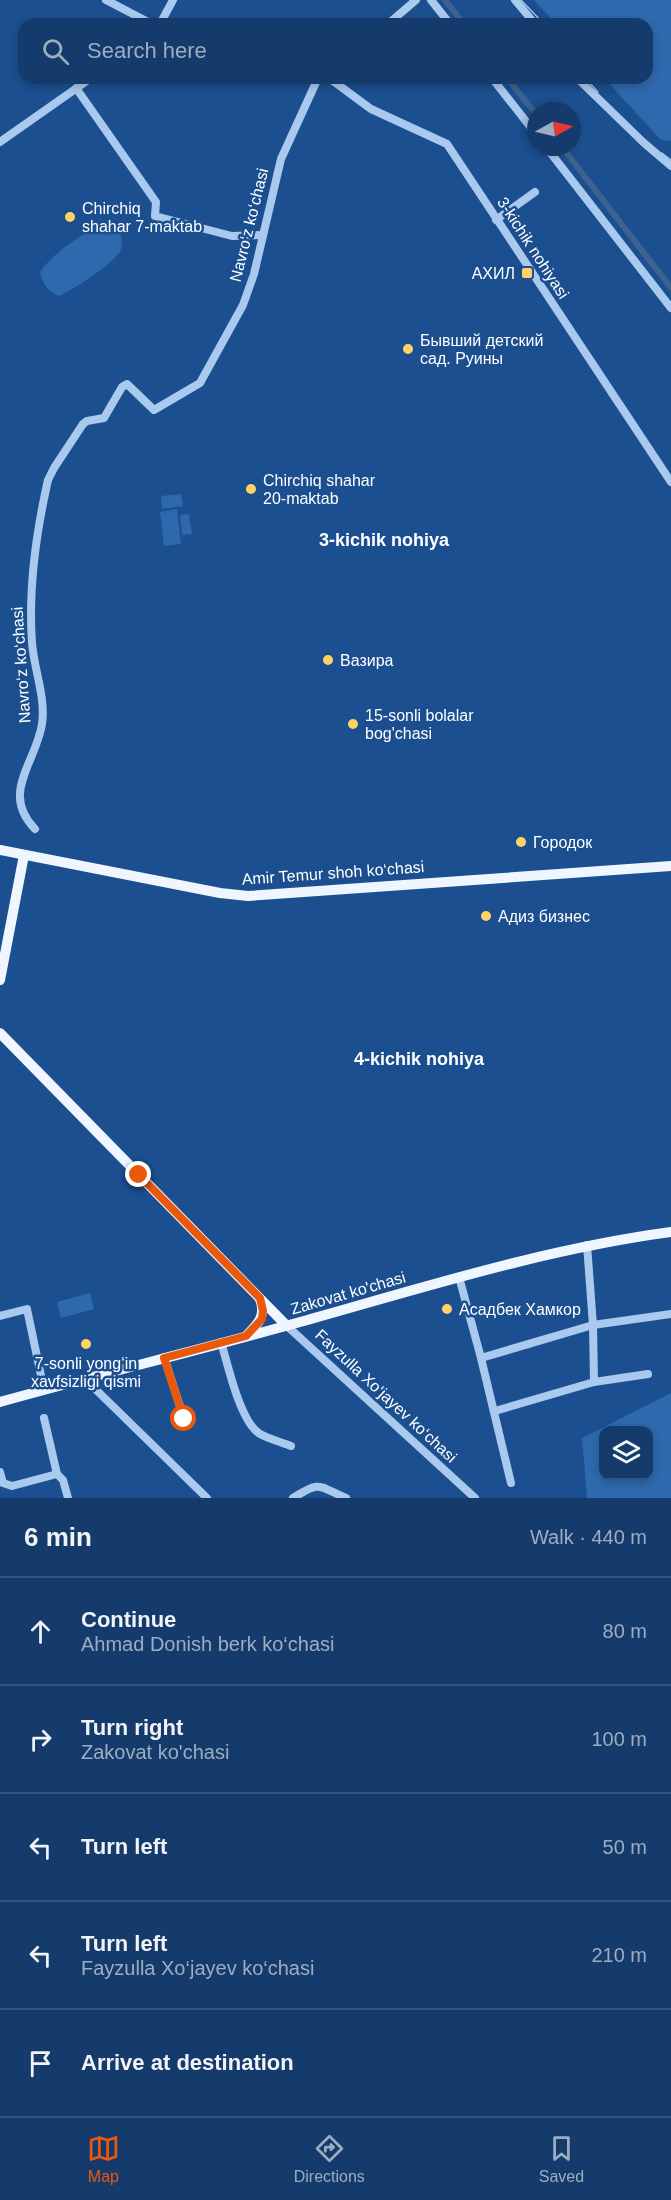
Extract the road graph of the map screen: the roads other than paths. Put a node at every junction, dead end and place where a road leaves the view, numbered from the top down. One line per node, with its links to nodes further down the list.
1 (106, 0): 6 (street)
2 (173, 0): 7 (street)
3 (416, 0): 8 (street)
4 (431, 0): 9 (street)
5 (514, 0): 10 (street)
6 (140, 18)
7 (163, 18)
8 (395, 18)
9 (445, 18)
10 (530, 18)
11 (82, 84): 16 (street)
12 (315, 84): 23 (street, Navro‘z ko‘chasi)
13 (346, 84): 22 (street, 3-kichik nohiyasi)
14 (497, 84): 17 (street)
15 (584, 84): 20 (street)
16 (76, 88): 18 (street); 23 (street)
17 (527, 123)
18 (0, 142)
19 (553, 156): 24 (street)
20 (671, 166)
21 (535, 192): 22 (street)
22 (496, 220): 25 (street, 3-kichik nohiyasi)
23 (263, 235): 26 (street, Navro‘z ko‘chasi)
24 (671, 308)
25 (671, 482)
26 (35, 829)
27 (0, 850): 28 (main road, Amir Temur shoh ko‘chasi)
28 (24, 855): 29 (main road, Amir Temur shoh ko‘chasi); 30 (main road)
29 (671, 866)
30 (0, 980)
31 (0, 1033): 35 (main road, Fayzulla Xo‘jayev ko‘chasi)
32 (671, 1232): 33 (main road, Zakovat ko'chasi)
33 (588, 1245): 34 (main road, Zakovat ko'chasi); 39 (street)
34 (459, 1277): 40 (main road, Zakovat ko'chasi); 45 (street)
35 (260, 1298): 36 (main road, Fayzulla Xo‘jayev ko‘chasi); 42 (main road)
36 (271, 1309): 40 (main road, Fayzulla Xo‘jayev ko‘chasi); 41 (main road)
37 (671, 1314): 39 (street)
38 (0, 1316): 49 (street)
39 (593, 1325): 45 (street); 48 (street)
40 (287, 1326): 41 (main road, Zakovat ko'chasi); 62 (street, Fayzulla Xo‘jayev ko‘chasi)
41 (264, 1331): 42 (main road, Zakovat ko'chasi)
42 (246, 1336): 43 (main road, Zakovat ko'chasi)
43 (221, 1342): 44 (main road, Zakovat ko'chasi); 54 (street)
44 (164, 1358): 47 (main road, Zakovat ko'chasi); 53 (street)
45 (481, 1358): 51 (street)
46 (648, 1374): 48 (street)
47 (85, 1379): 49 (main road, Zakovat ko'chasi); 59 (street)
48 (594, 1382): 51 (street)
49 (44, 1390): 50 (main road, Zakovat ko'chasi)
50 (0, 1402)
51 (495, 1411): 57 (street)
52 (44, 1418): 56 (street)
53 (184, 1419)
54 (291, 1446)
55 (0, 1472): 56 (street)
56 (57, 1474): 58 (street)
57 (511, 1483)
58 (68, 1498)
59 (207, 1498)
60 (293, 1498): 61 (street)
61 (346, 1498)
62 (474, 1498)

